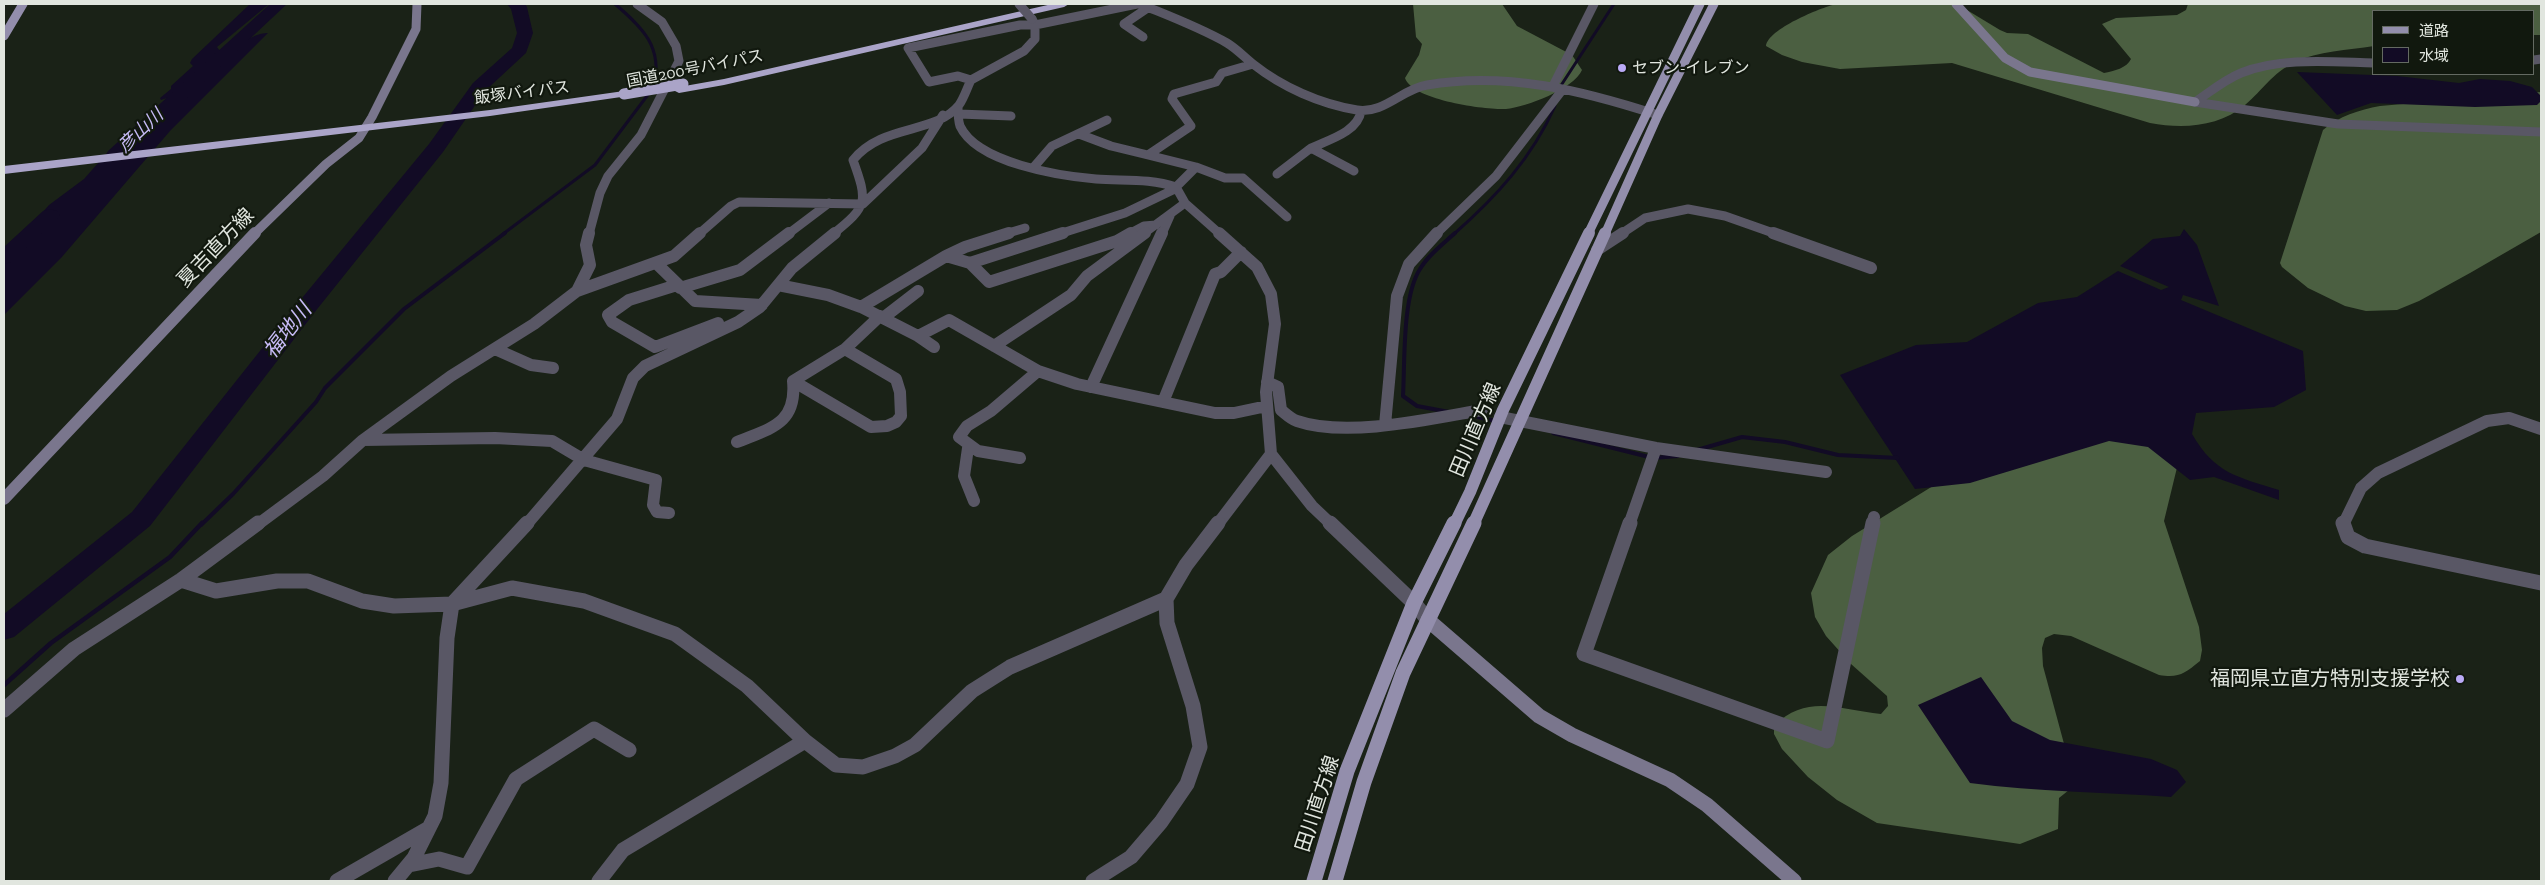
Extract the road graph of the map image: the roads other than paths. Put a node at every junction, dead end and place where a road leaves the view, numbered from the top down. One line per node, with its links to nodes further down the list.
1 (23, 4): 13 (main road)
2 (417, 4): 28 (main road, 夏吉直方線)
3 (637, 4): 55 (street)
4 (1019, 4): 12 (street, bridge)
5 (1036, 4): 18 (highway)
6 (1064, 4): 18 (highway, 国道200号バイパス)
7 (1594, 4): 19 (street)
8 (1700, 4): 23 (main road, 田川直方線)
9 (1714, 4): 23 (main road, 田川直方線)
10 (1956, 4): 20 (main road)
11 (1142, 5): 12 (street); 14 (street); 16 (street)
12 (1033, 22): 17 (street); 17 (street)
13 (4, 36)
14 (1143, 37)
15 (2372, 63): 20 (street)
16 (1253, 64): 22 (street); 32 (street)
17 (971, 80): 21 (street)
18 (681, 87): 28 (highway, 国道200号バイパス)
19 (1558, 87): 22 (street); 23 (street); 76 (street)
20 (2195, 102): 27 (street)
21 (958, 110): 24 (street); 25 (street); 34 (street)
22 (1361, 110): 31 (street)
23 (1653, 114): 47 (main road, 田川直方線); 74 (main road, 田川直方線)
24 (943, 115): 42 (street); 42 (street)
25 (1011, 116)
26 (1107, 120): 29 (street)
27 (2541, 132)
28 (363, 133): 30 (highway, 国道200号バイパス); 86 (main road, 夏吉直方線)
29 (1079, 134): 32 (street); 34 (street)
30 (328, 137): 35 (highway); 38 (highway)
31 (1311, 148): 36 (street); 37 (street)
32 (1148, 155): 33 (street)
33 (1196, 167): 39 (street); 44 (street)
34 (1033, 168): 39 (street)
35 (4, 170)
36 (1354, 171)
37 (1277, 174)
38 (4, 178)
39 (1177, 187): 41 (street); 50 (street)
40 (828, 203): 42 (street); 51 (street); 54 (street)
41 (1185, 203): 43 (street); 48 (street)
42 (863, 204): 53 (street)
43 (1171, 214): 45 (street); 70 (street)
44 (1287, 217)
45 (1156, 225): 50 (street); 63 (street)
46 (1025, 228): 49 (street)
47 (1598, 250): 52 (street); 75 (main road, 田川直方線)
48 (1241, 252): 69 (street); 71 (street)
49 (946, 256): 50 (street); 58 (street)
50 (970, 263)
51 (657, 264): 54 (street); 55 (street)
52 (1871, 268)
53 (778, 285): 57 (street); 58 (street)
54 (678, 286): 57 (street); 60 (street)
55 (577, 291): 64 (street)
56 (918, 291): 59 (street)
57 (762, 305): 60 (street)
58 (860, 307): 59 (street)
59 (882, 317): 61 (street); 65 (street)
60 (744, 318): 84 (street)
61 (918, 336): 62 (street); 63 (street)
62 (934, 346)
63 (994, 346): 67 (street)
64 (495, 348): 66 (street); 78 (street)
65 (845, 349): 68 (street); 68 (street)
66 (554, 368)
67 (1038, 371): 70 (street); 80 (street)
68 (793, 381): 79 (street)
69 (1267, 382): 72 (street); 76 (street)
70 (1091, 387): 71 (street)
71 (1163, 402): 72 (street)
72 (1267, 406): 82 (street)
73 (1482, 410): 76 (street)
74 (1500, 417): 75 (street); 93 (main road, 田川直方線)
75 (1519, 421): 81 (street); 95 (main road, 田川直方線)
76 (1385, 425)
77 (2541, 429): 91 (street)
78 (363, 440): 84 (street); 90 (street)
79 (737, 442)
80 (968, 448): 83 (street); 87 (street)
81 (1656, 448): 85 (street); 89 (street)
82 (1271, 454): 92 (street); 93 (street)
83 (1020, 458)
84 (584, 460): 88 (street); 94 (street)
85 (1826, 472)
86 (4, 500)
87 (974, 501)
88 (669, 513)
89 (1874, 517)
90 (181, 580): 94 (street); 96 (street)
91 (2541, 583)
92 (1166, 599): 97 (street); 104 (street)
93 (1414, 603): 95 (street); 105 (main road, 田川直方線)
94 (452, 604): 97 (street); 99 (street)
95 (1428, 620): 106 (main road, 田川直方線); 107 (main road)
96 (4, 710)
97 (805, 741): 103 (street)
98 (629, 750): 100 (street)
99 (429, 828): 100 (street); 101 (street)
100 (408, 864): 102 (street)
101 (337, 881)
102 (394, 881)
103 (599, 881)
104 (1093, 881)
105 (1314, 881)
106 (1335, 881)
107 (1794, 881)

